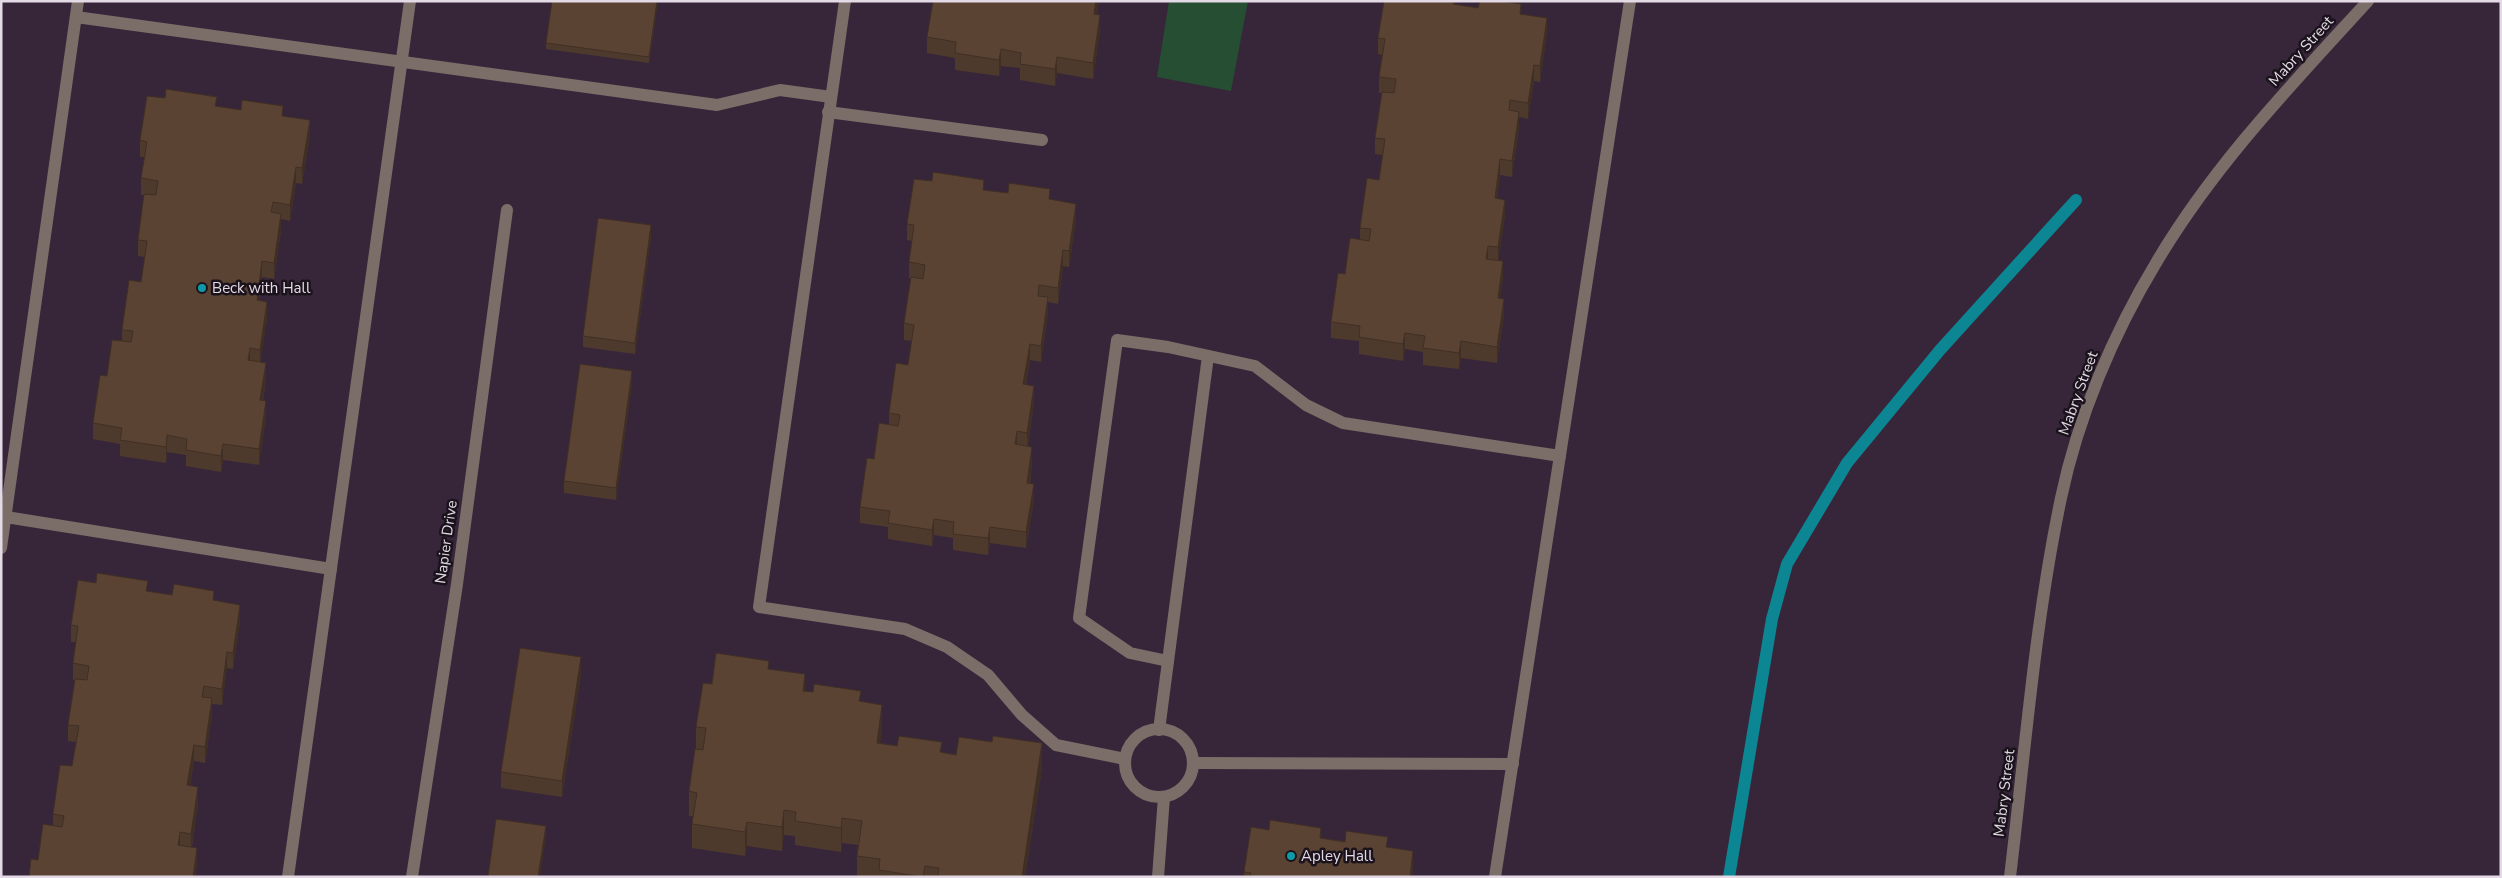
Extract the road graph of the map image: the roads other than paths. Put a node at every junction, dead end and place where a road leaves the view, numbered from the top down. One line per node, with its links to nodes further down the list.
1 (78, 1): 6 (street)
2 (410, 1): 7 (street)
3 (845, 1): 8 (street)
4 (1630, 1): 13 (street)
5 (2368, 1): 27 (street, Mabry Street)
6 (76, 17): 7 (street); 14 (street)
7 (401, 62): 8 (street); 16 (street)
8 (831, 97): 9 (street)
9 (828, 112): 10 (street); 19 (street)
10 (1042, 140)
11 (507, 210): 24 (street, Napier Drive)
12 (1208, 356): 13 (street); 17 (street); 17 (street)
13 (1560, 456): 21 (street)
14 (6, 517): 15 (street); 16 (street)
15 (1, 548)
16 (330, 569): 23 (street)
17 (1168, 661): 18 (street)
18 (1159, 730): 19 (street); 20 (street)
19 (1125, 759): 22 (street)
20 (1194, 763): 21 (street); 22 (street)
21 (1513, 764): 26 (street)
22 (1164, 797): 25 (street)
23 (288, 877)
24 (412, 877)
25 (1158, 877)
26 (1495, 877)
27 (2010, 877)

